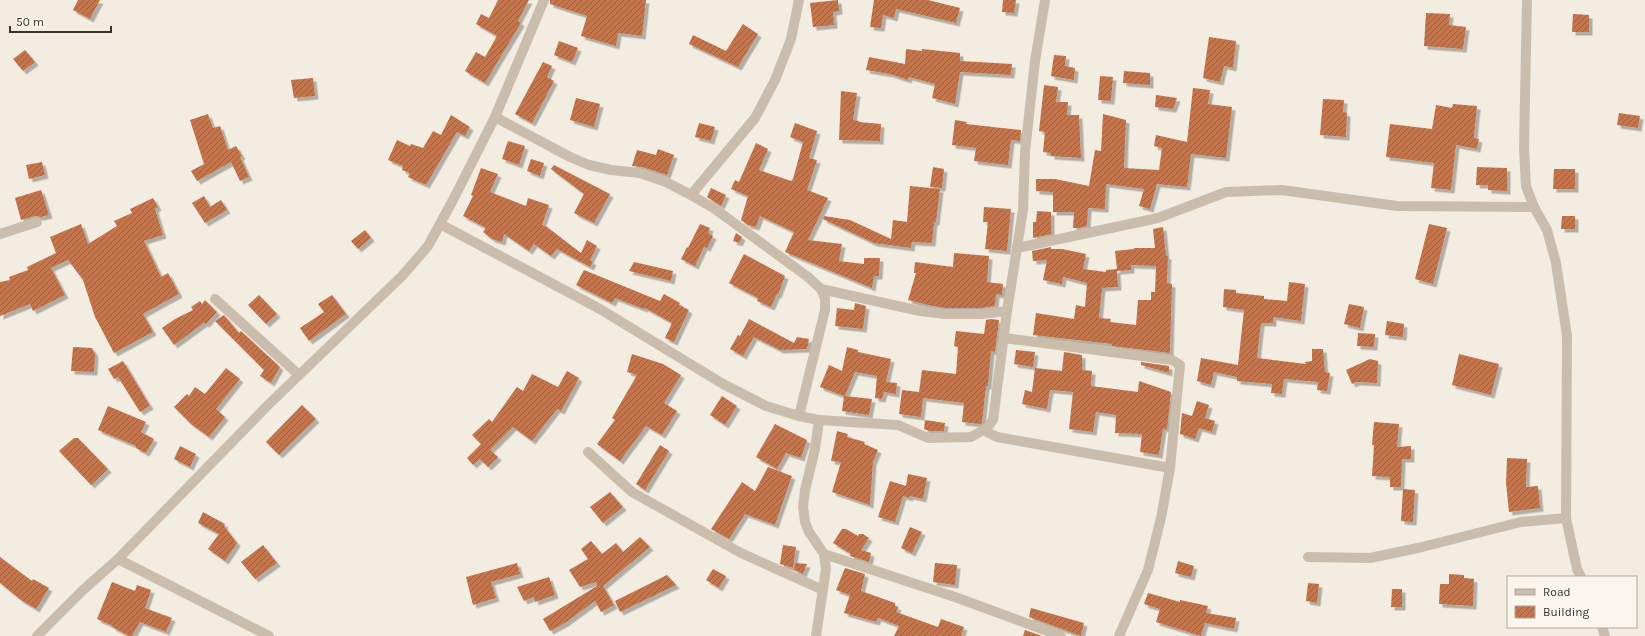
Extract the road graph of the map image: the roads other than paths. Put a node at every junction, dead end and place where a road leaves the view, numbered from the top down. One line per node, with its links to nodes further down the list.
1 (544, 0): 5 (street)
2 (799, 0): 6 (street)
3 (1045, 0): 11 (street)
4 (1527, 0): 7 (street)
5 (495, 117): 6 (street); 9 (street)
6 (691, 195): 12 (street)
7 (1534, 207): 11 (street); 22 (street)
8 (37, 222): 10 (street)
9 (440, 224): 16 (street); 17 (street)
10 (0, 234)
11 (1017, 248): 14 (street)
12 (821, 289): 14 (street); 17 (street)
13 (215, 298): 16 (street)
14 (1007, 311): 15 (street)
15 (1004, 338): 19 (street); 21 (street)
16 (300, 375): 25 (street)
17 (799, 416): 18 (street)
18 (819, 420): 19 (street); 23 (street)
19 (987, 428): 21 (street)
20 (588, 452): 27 (street)
21 (1170, 468): 32 (street)
22 (1566, 518): 24 (street); 26 (street)
23 (824, 554): 27 (street); 31 (street)
24 (1308, 557)
25 (118, 559): 28 (street); 29 (street)
26 (1580, 576)
27 (823, 590): 30 (street)
28 (37, 636)
29 (269, 636)
30 (816, 636)
31 (1061, 636)
32 (1119, 636)

